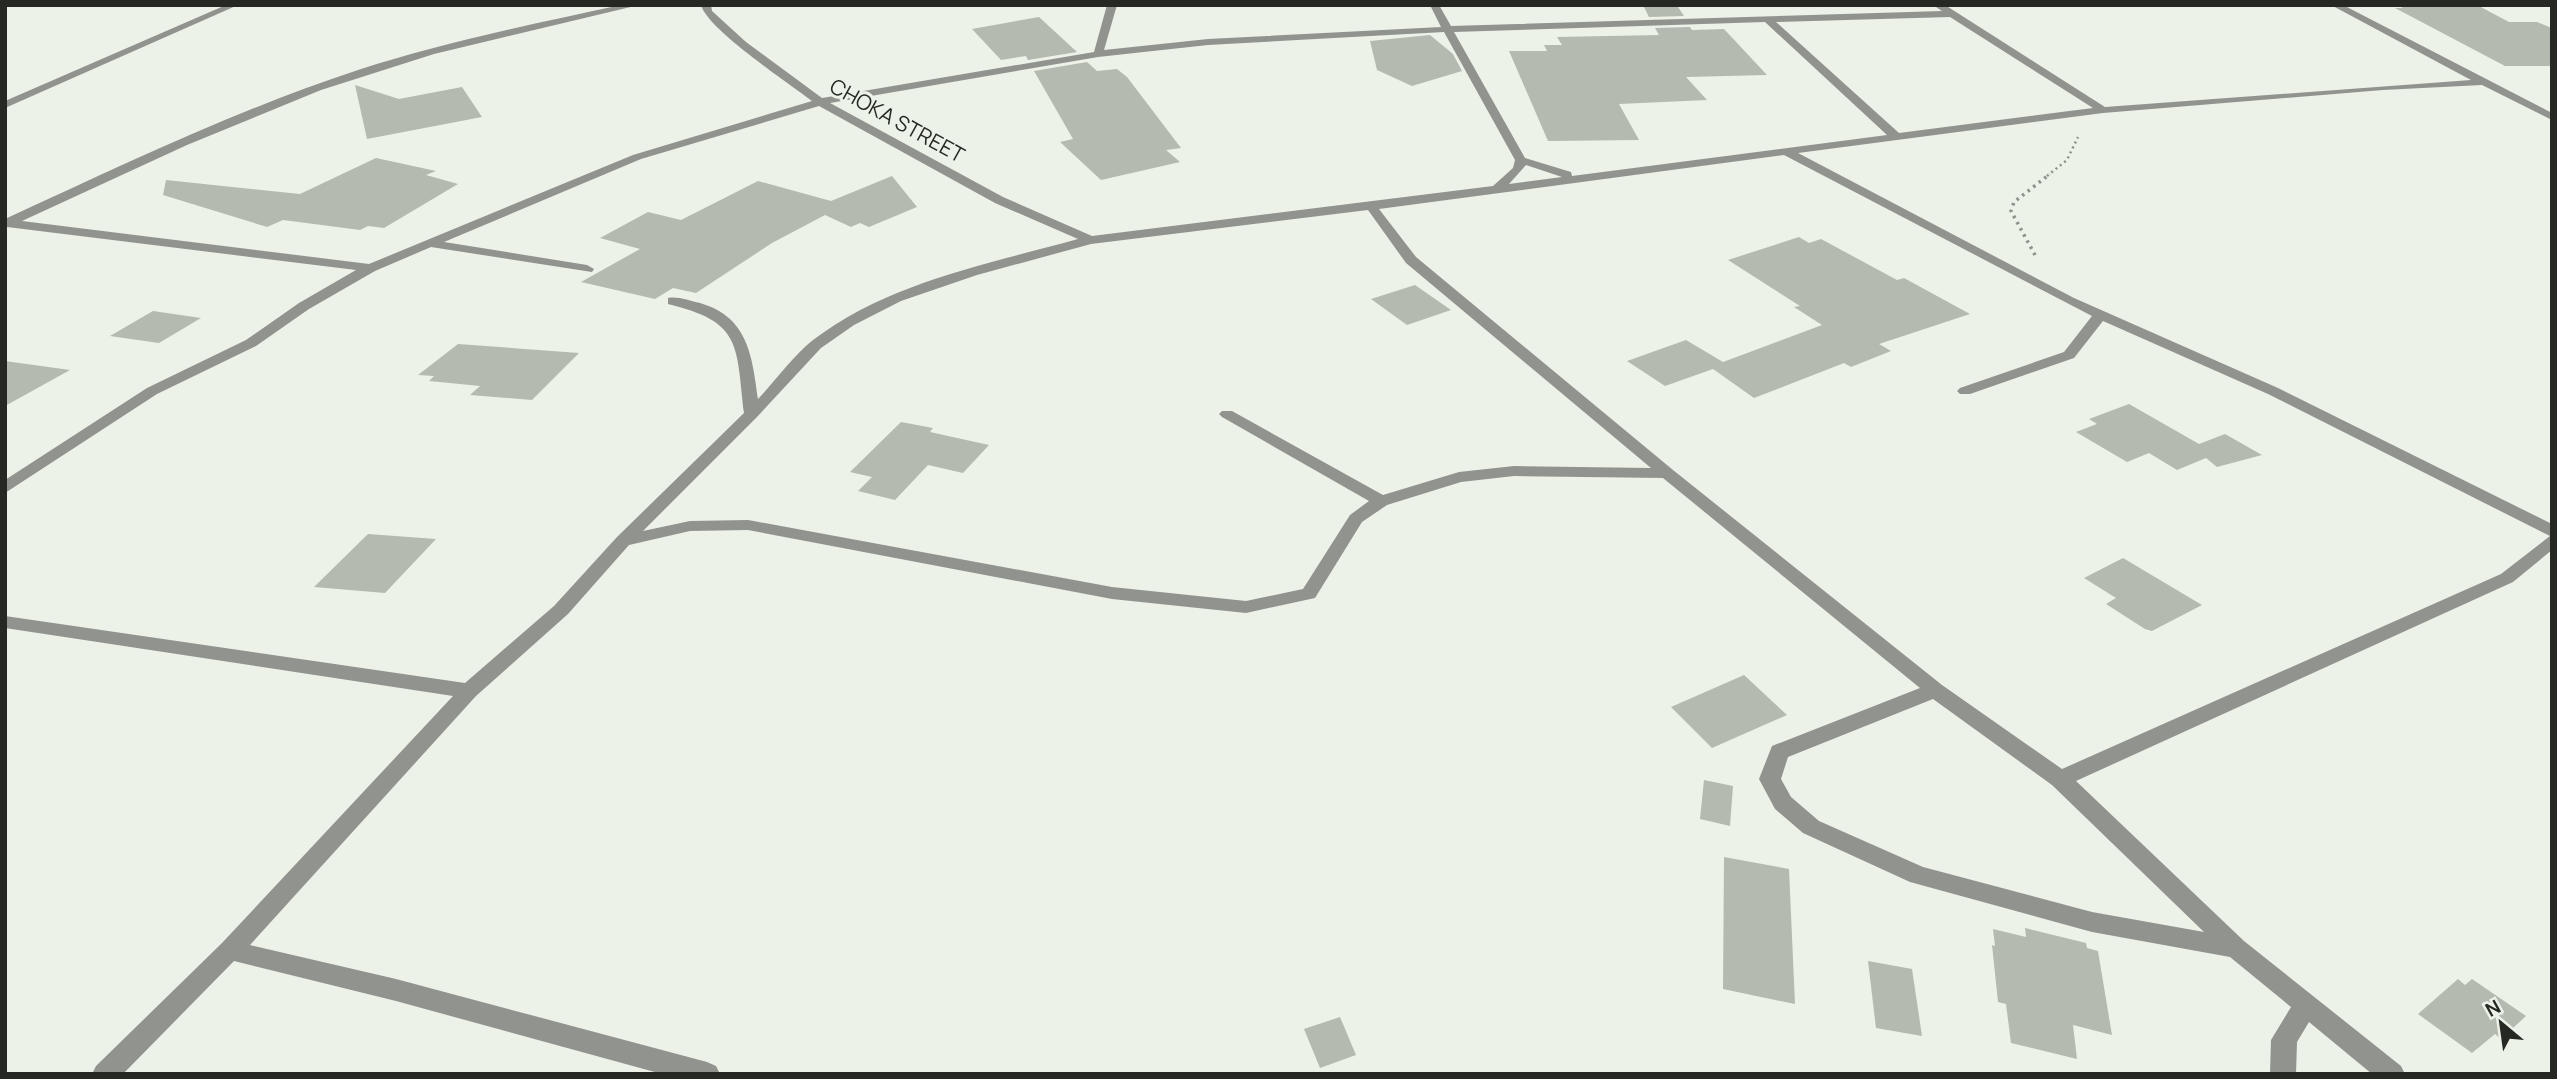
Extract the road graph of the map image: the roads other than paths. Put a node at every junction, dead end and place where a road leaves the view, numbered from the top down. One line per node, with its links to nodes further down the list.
1 (234, 5): 14 (street)
2 (635, 5): 23 (street)
3 (706, 5): 13 (street, CHOKA STREET)
4 (1112, 5): 11 (street)
5 (1434, 5): 10 (street)
6 (1939, 5): 8 (street)
7 (2335, 5): 12 (street)
8 (1949, 13): 9 (street); 15 (street)
9 (1768, 20): 10 (street); 17 (street)
10 (1450, 29): 11 (street); 19 (street)
11 (1098, 54): 13 (street)
12 (2484, 82): 15 (street); 16 (street)
13 (820, 102): 24 (street, CHOKA STREET); 25 (street)
14 (5, 105)
15 (2103, 110): 17 (street)
16 (2552, 117)
17 (1895, 136): 18 (street)
18 (1787, 152): 20 (street); 29 (street)
19 (1521, 160): 20 (street); 21 (street)
20 (1576, 178): 21 (street)
21 (1499, 187): 22 (street)
22 (1371, 206): 24 (street); 33 (street)
23 (6, 228): 26 (street)
24 (1090, 240): 31 (street)
25 (428, 243): 26 (street); 27 (street)
26 (370, 268): 34 (street)
27 (587, 269)
28 (673, 301): 31 (street)
29 (2101, 315): 30 (street); 36 (street)
30 (1965, 391)
31 (752, 414): 37 (street)
32 (1227, 414): 35 (street)
33 (1667, 473): 35 (street); 40 (street)
34 (5, 488)
35 (1381, 500): 37 (street)
36 (2552, 531)
37 (624, 541): 41 (street)
38 (2552, 541): 42 (street)
39 (5, 622): 41 (street)
40 (1935, 690): 42 (street); 43 (street)
41 (469, 691): 44 (street)
42 (2060, 779): 43 (street)
43 (2235, 948): 45 (street)
44 (230, 950): 46 (street); 47 (street)
45 (2306, 1005): 48 (street); 49 (street)
46 (105, 1074)
47 (707, 1074)
48 (2283, 1074)
49 (2392, 1074)

